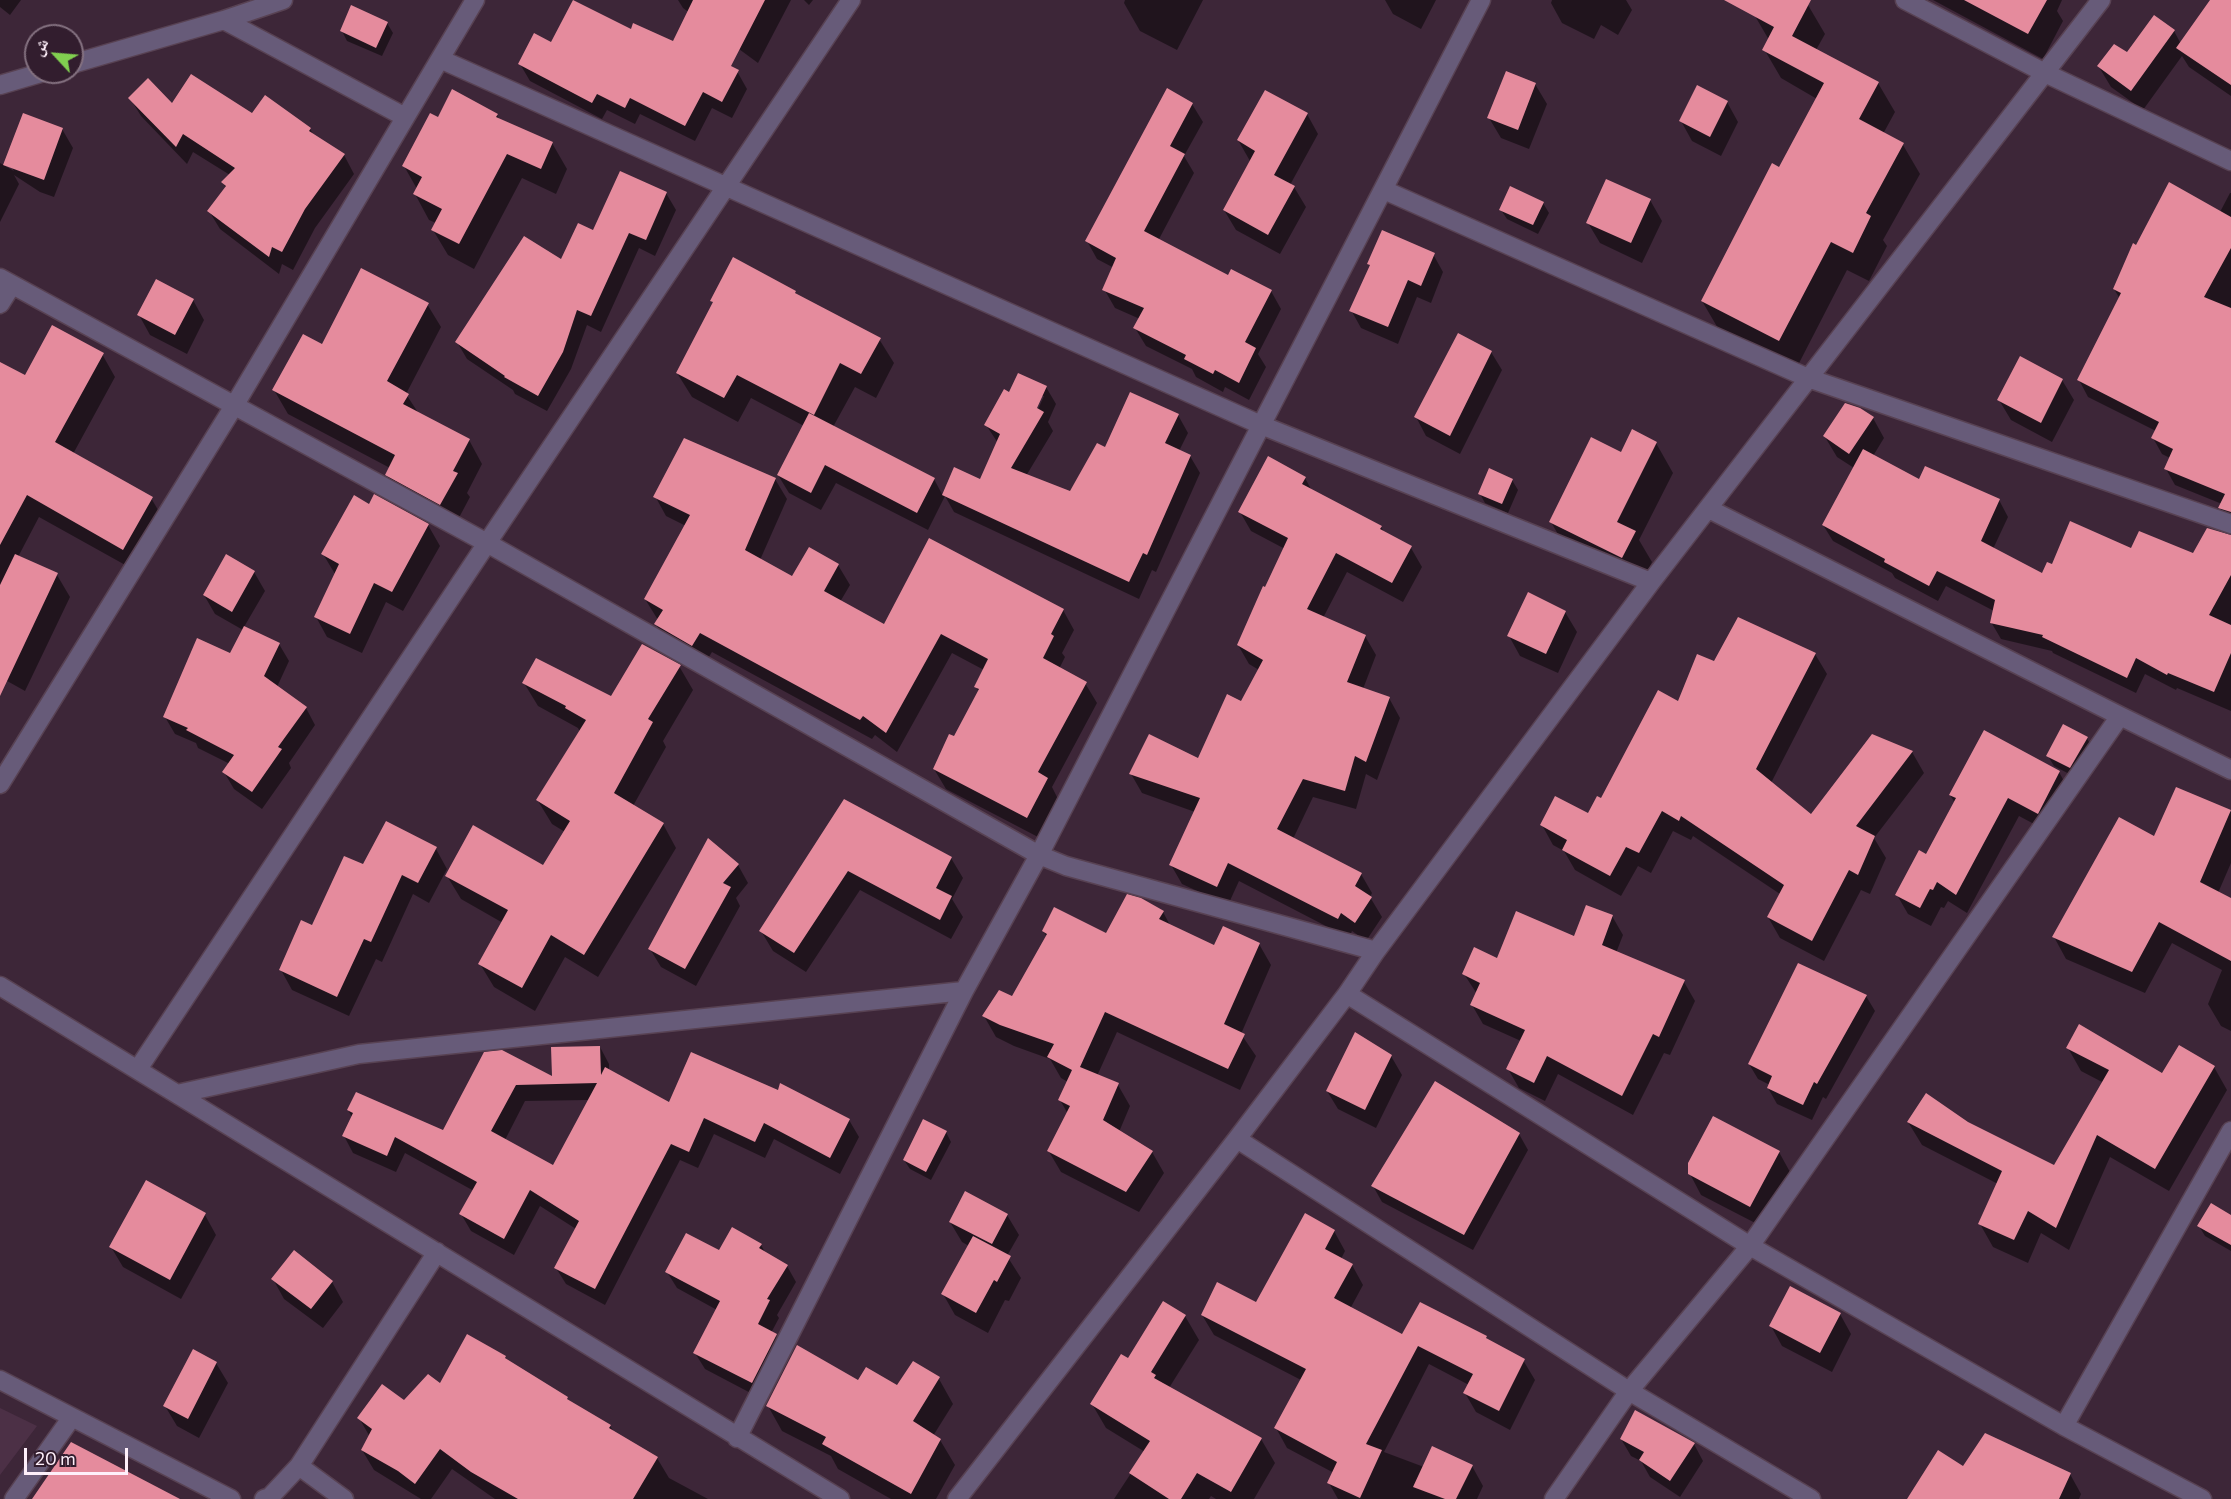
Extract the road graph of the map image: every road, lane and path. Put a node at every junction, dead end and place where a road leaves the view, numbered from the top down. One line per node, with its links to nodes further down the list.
1 (283, 0): 7 (street)
2 (475, 0): 8 (street)
3 (851, 0): 15 (street)
4 (1481, 0): 16 (street)
5 (1905, 0): 10 (street)
6 (2101, 0): 10 (street)
7 (224, 20): 9 (street); 13 (street)
8 (440, 59): 13 (street); 15 (street)
9 (84, 61)
10 (2045, 73): 14 (street); 19 (street)
11 (24, 78): 12 (street)
12 (0, 85)
13 (405, 117): 20 (street)
14 (2231, 161)
15 (726, 187): 21 (street); 24 (street)
16 (1383, 190): 19 (street); 21 (street)
17 (6, 281): 18 (street); 20 (street)
18 (0, 304)
19 (1808, 378): 22 (street); 23 (street)
20 (234, 406): 24 (street); 28 (street)
21 (1261, 425): 25 (street); 29 (street)
22 (1709, 509): 25 (street); 26 (street)
23 (2231, 524)
24 (487, 543): 29 (street); 34 (street)
25 (1651, 582): 30 (street)
26 (2120, 716): 27 (street); 38 (street)
27 (2231, 770)
28 (0, 784)
29 (1039, 855): 30 (street); 32 (street)
30 (1376, 951): 33 (street)
31 (0, 986): 34 (street)
32 (964, 991): 35 (street); 44 (street)
33 (1347, 994): 37 (street); 38 (street)
34 (138, 1069): 35 (street)
35 (177, 1094): 39 (street)
36 (2231, 1131): 43 (street)
37 (1237, 1139): 41 (street); 51 (street)
38 (1750, 1246): 41 (street); 43 (street)
39 (437, 1252): 44 (street); 45 (street)
40 (0, 1380): 42 (street)
41 (1629, 1391): 52 (street); 53 (street)
42 (72, 1417): 46 (street); 47 (street)
43 (2064, 1426): 54 (street)
44 (737, 1438): 50 (street)
45 (299, 1466): 48 (street); 49 (street)
46 (14, 1499)
47 (231, 1499)
48 (264, 1499)
49 (344, 1499)
50 (840, 1499)
51 (957, 1499)
52 (1554, 1499)
53 (1810, 1499)
54 (2202, 1499)

